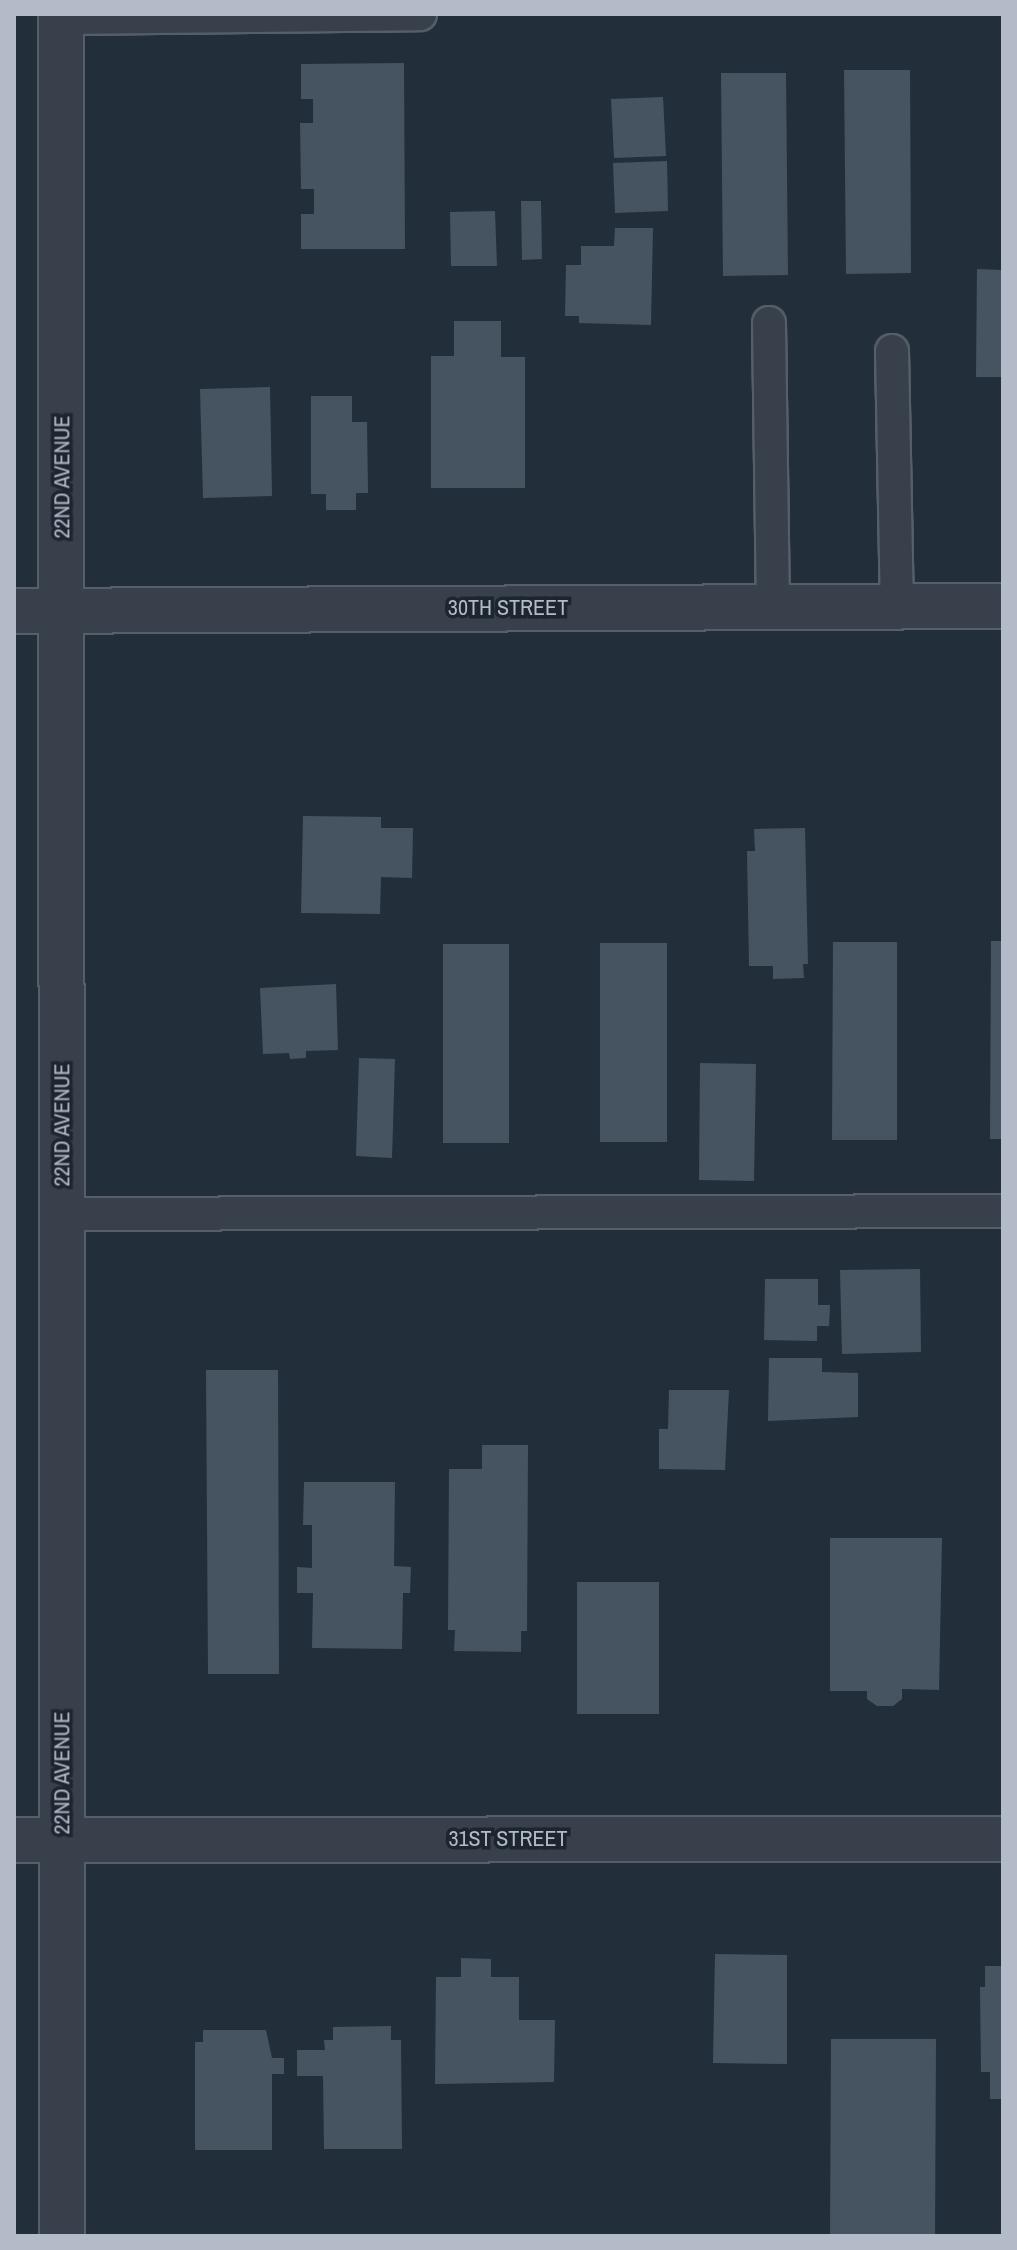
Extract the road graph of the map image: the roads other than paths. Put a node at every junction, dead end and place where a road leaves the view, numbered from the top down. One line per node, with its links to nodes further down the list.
1 (420, 14): 2 (lane)
2 (61, 16): 9 (street, 22ND AVENUE)
3 (769, 323): 6 (lane)
4 (892, 351): 7 (lane)
5 (1003, 606): 7 (street, 30TH STREET)
6 (773, 607): 7 (street, 30TH STREET); 9 (street, 30TH STREET)
7 (897, 607)
8 (14, 611): 9 (street, 30TH STREET)
9 (62, 611): 11 (street, 22ND AVENUE)
10 (1003, 1211): 11 (lane)
11 (62, 1214): 14 (street, 22ND AVENUE)
12 (1003, 1839): 14 (street, 31ST STREET)
13 (14, 1840): 14 (street, 31ST STREET)
14 (62, 1840): 15 (street, 22ND AVENUE)
15 (62, 2236)

